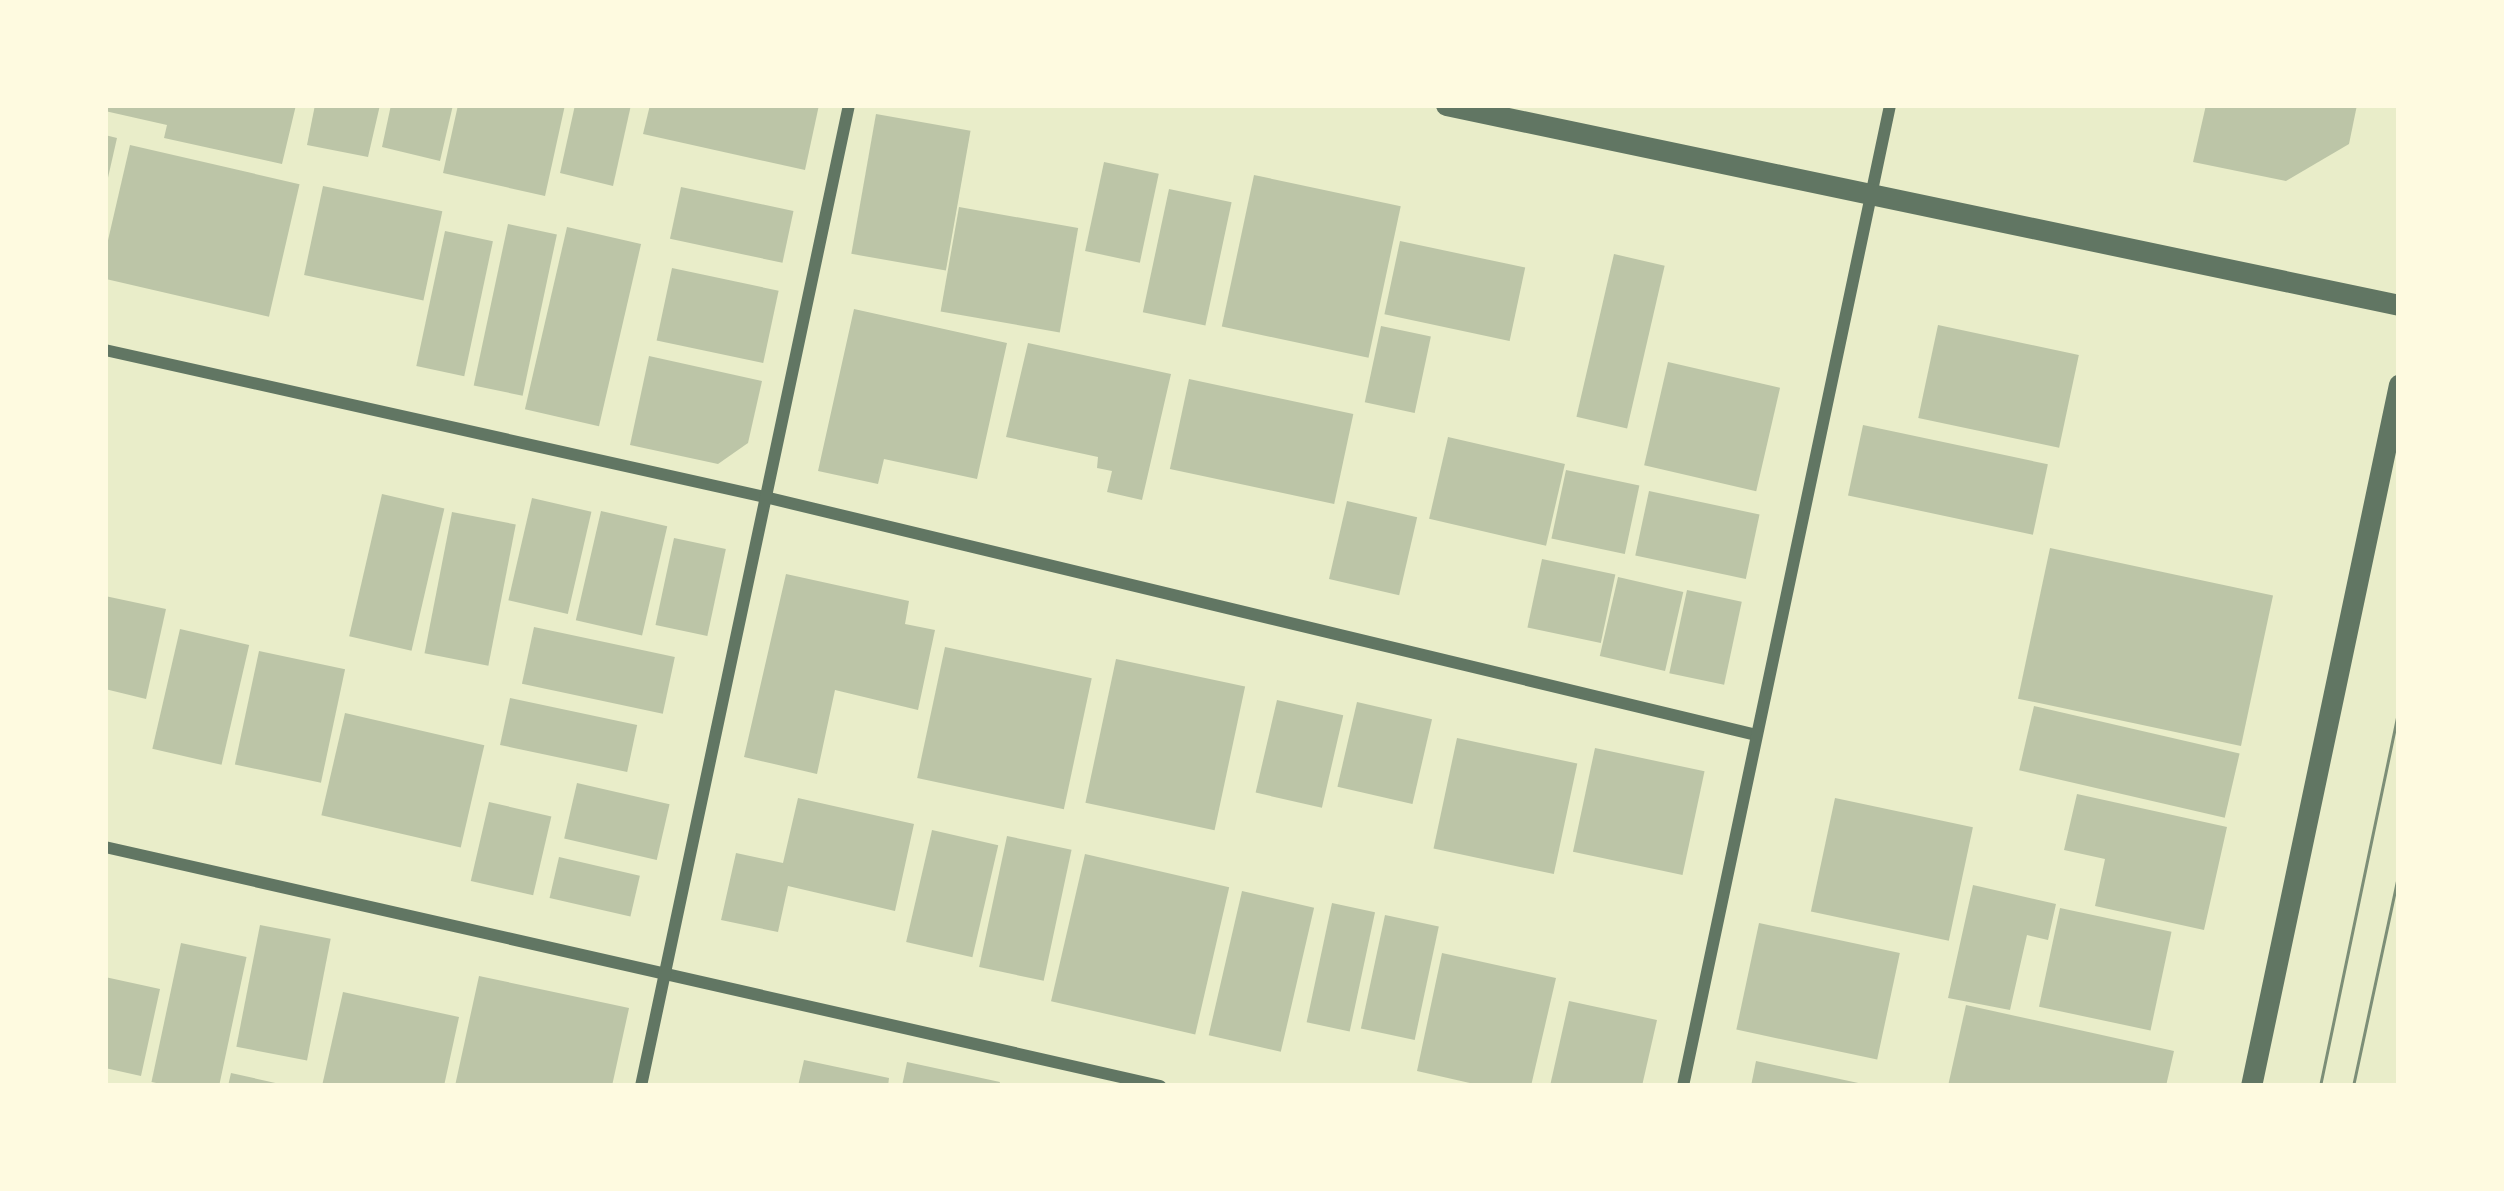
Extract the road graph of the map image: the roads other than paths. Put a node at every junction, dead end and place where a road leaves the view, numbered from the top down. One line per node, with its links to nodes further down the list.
1 (849, 105): 8 (street)
2 (1446, 105): 4 (street)
3 (1890, 105): 4 (street)
4 (1868, 191): 5 (street); 9 (street)
5 (2399, 305)
6 (105, 350): 8 (street)
7 (2399, 384): 15 (street)
8 (765, 497): 9 (street); 11 (street)
9 (1756, 735): 14 (street)
10 (105, 847): 11 (street)
11 (665, 971): 12 (street); 13 (street)
12 (641, 1086)
13 (1160, 1086)
14 (1683, 1086)
15 (2251, 1086)

